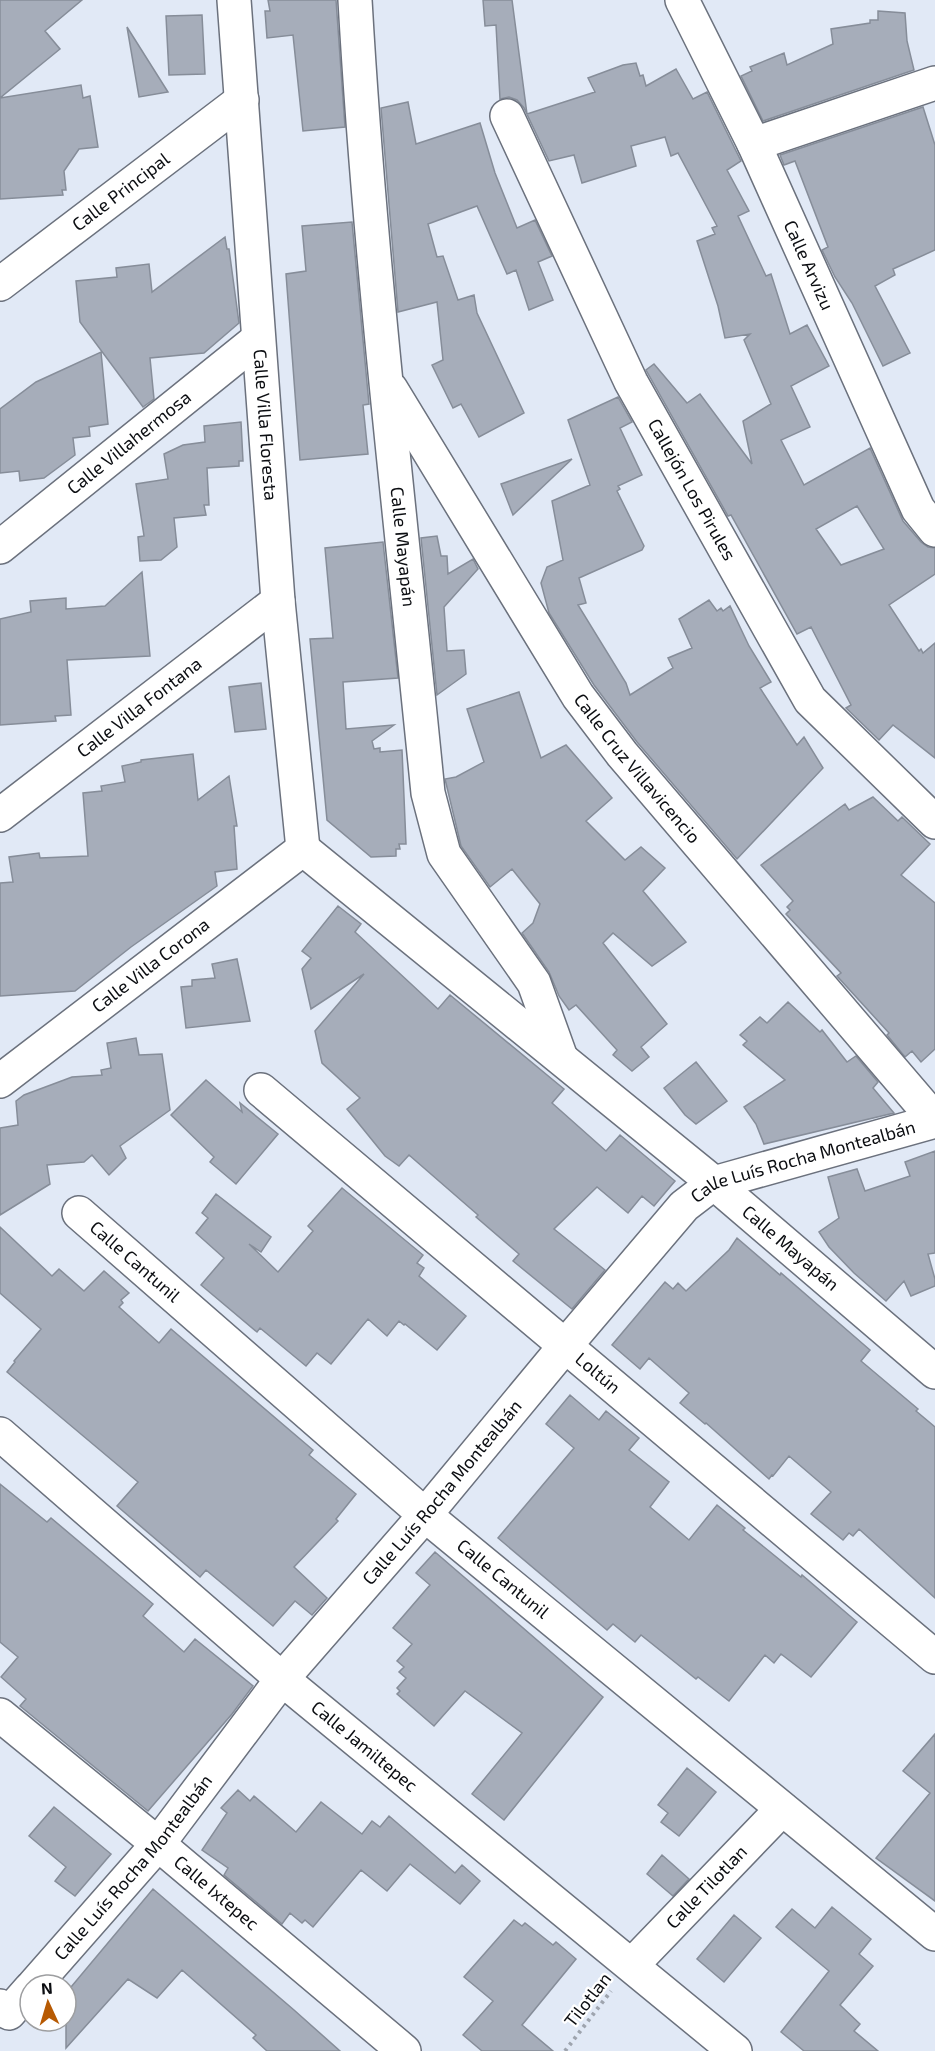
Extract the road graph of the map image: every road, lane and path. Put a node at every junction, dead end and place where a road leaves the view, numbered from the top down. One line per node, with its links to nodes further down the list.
1 (234, 0): 5 (street, Calle Villa Floresta)
2 (355, 0): 10 (street, Calle Mayapán)
3 (682, 0): 7 (street, Calle Arvizu)
4 (935, 83): 7 (street)
5 (242, 100): 8 (street, Calle Principal); 9 (street, Calle Villa Floresta)
6 (507, 116): 15 (street, Callejón Los Pirules)
7 (754, 144): 11 (street, Calle Arvizu)
8 (0, 284)
9 (258, 339): 12 (street, Calle Villahermosa); 13 (street, Calle Villa Floresta)
10 (387, 382): 17 (street, Calle Mayapán); 20 (street, Calle Cruz Villavicencio)
11 (929, 512)
12 (0, 547)
13 (278, 601): 14 (street, Calle Villa Fontana); 16 (street, Calle Villa Floresta)
14 (0, 815)
15 (935, 822)
16 (303, 849): 17 (street, Calle Mayapán); 18 (street, Calle Villa Corona)
17 (561, 1058): 21 (street, Calle Mayapán)
18 (0, 1081)
19 (261, 1090): 23 (street, Loltún)
20 (935, 1120): 21 (street, Calle Luís Rocha Montealbán)
21 (714, 1183): 23 (street, Calle Luís Rocha Montealbán); 24 (street, Calle Mayapán)
22 (79, 1213): 26 (street, Calle Cantunil)
23 (564, 1346): 26 (street, Calle Luís Rocha Montealbán); 27 (street, Loltún)
24 (935, 1372)
25 (0, 1434): 28 (street, Calle Jamiltepec)
26 (425, 1515): 28 (street, Calle Luís Rocha Montealbán); 30 (street, Calle Cantunil)
27 (935, 1657)
28 (282, 1679): 31 (street, Calle Luís Rocha Montealbán); 33 (street, Calle Jamiltepec)
29 (0, 1715): 31 (street, Calle Ixtepec)
30 (782, 1809): 32 (street, Calle Cantunil); 33 (street, Calle Tilotlan)
31 (158, 1845): 34 (street, Calle Luís Rocha Montealbán); 35 (street, Calle Ixtepec)
32 (935, 1934)
33 (632, 1965): 36 (path, Tilotlan); 37 (street, Calle Jamiltepec)
34 (45, 1973)
35 (404, 2051)
36 (565, 2051)
37 (735, 2051)

